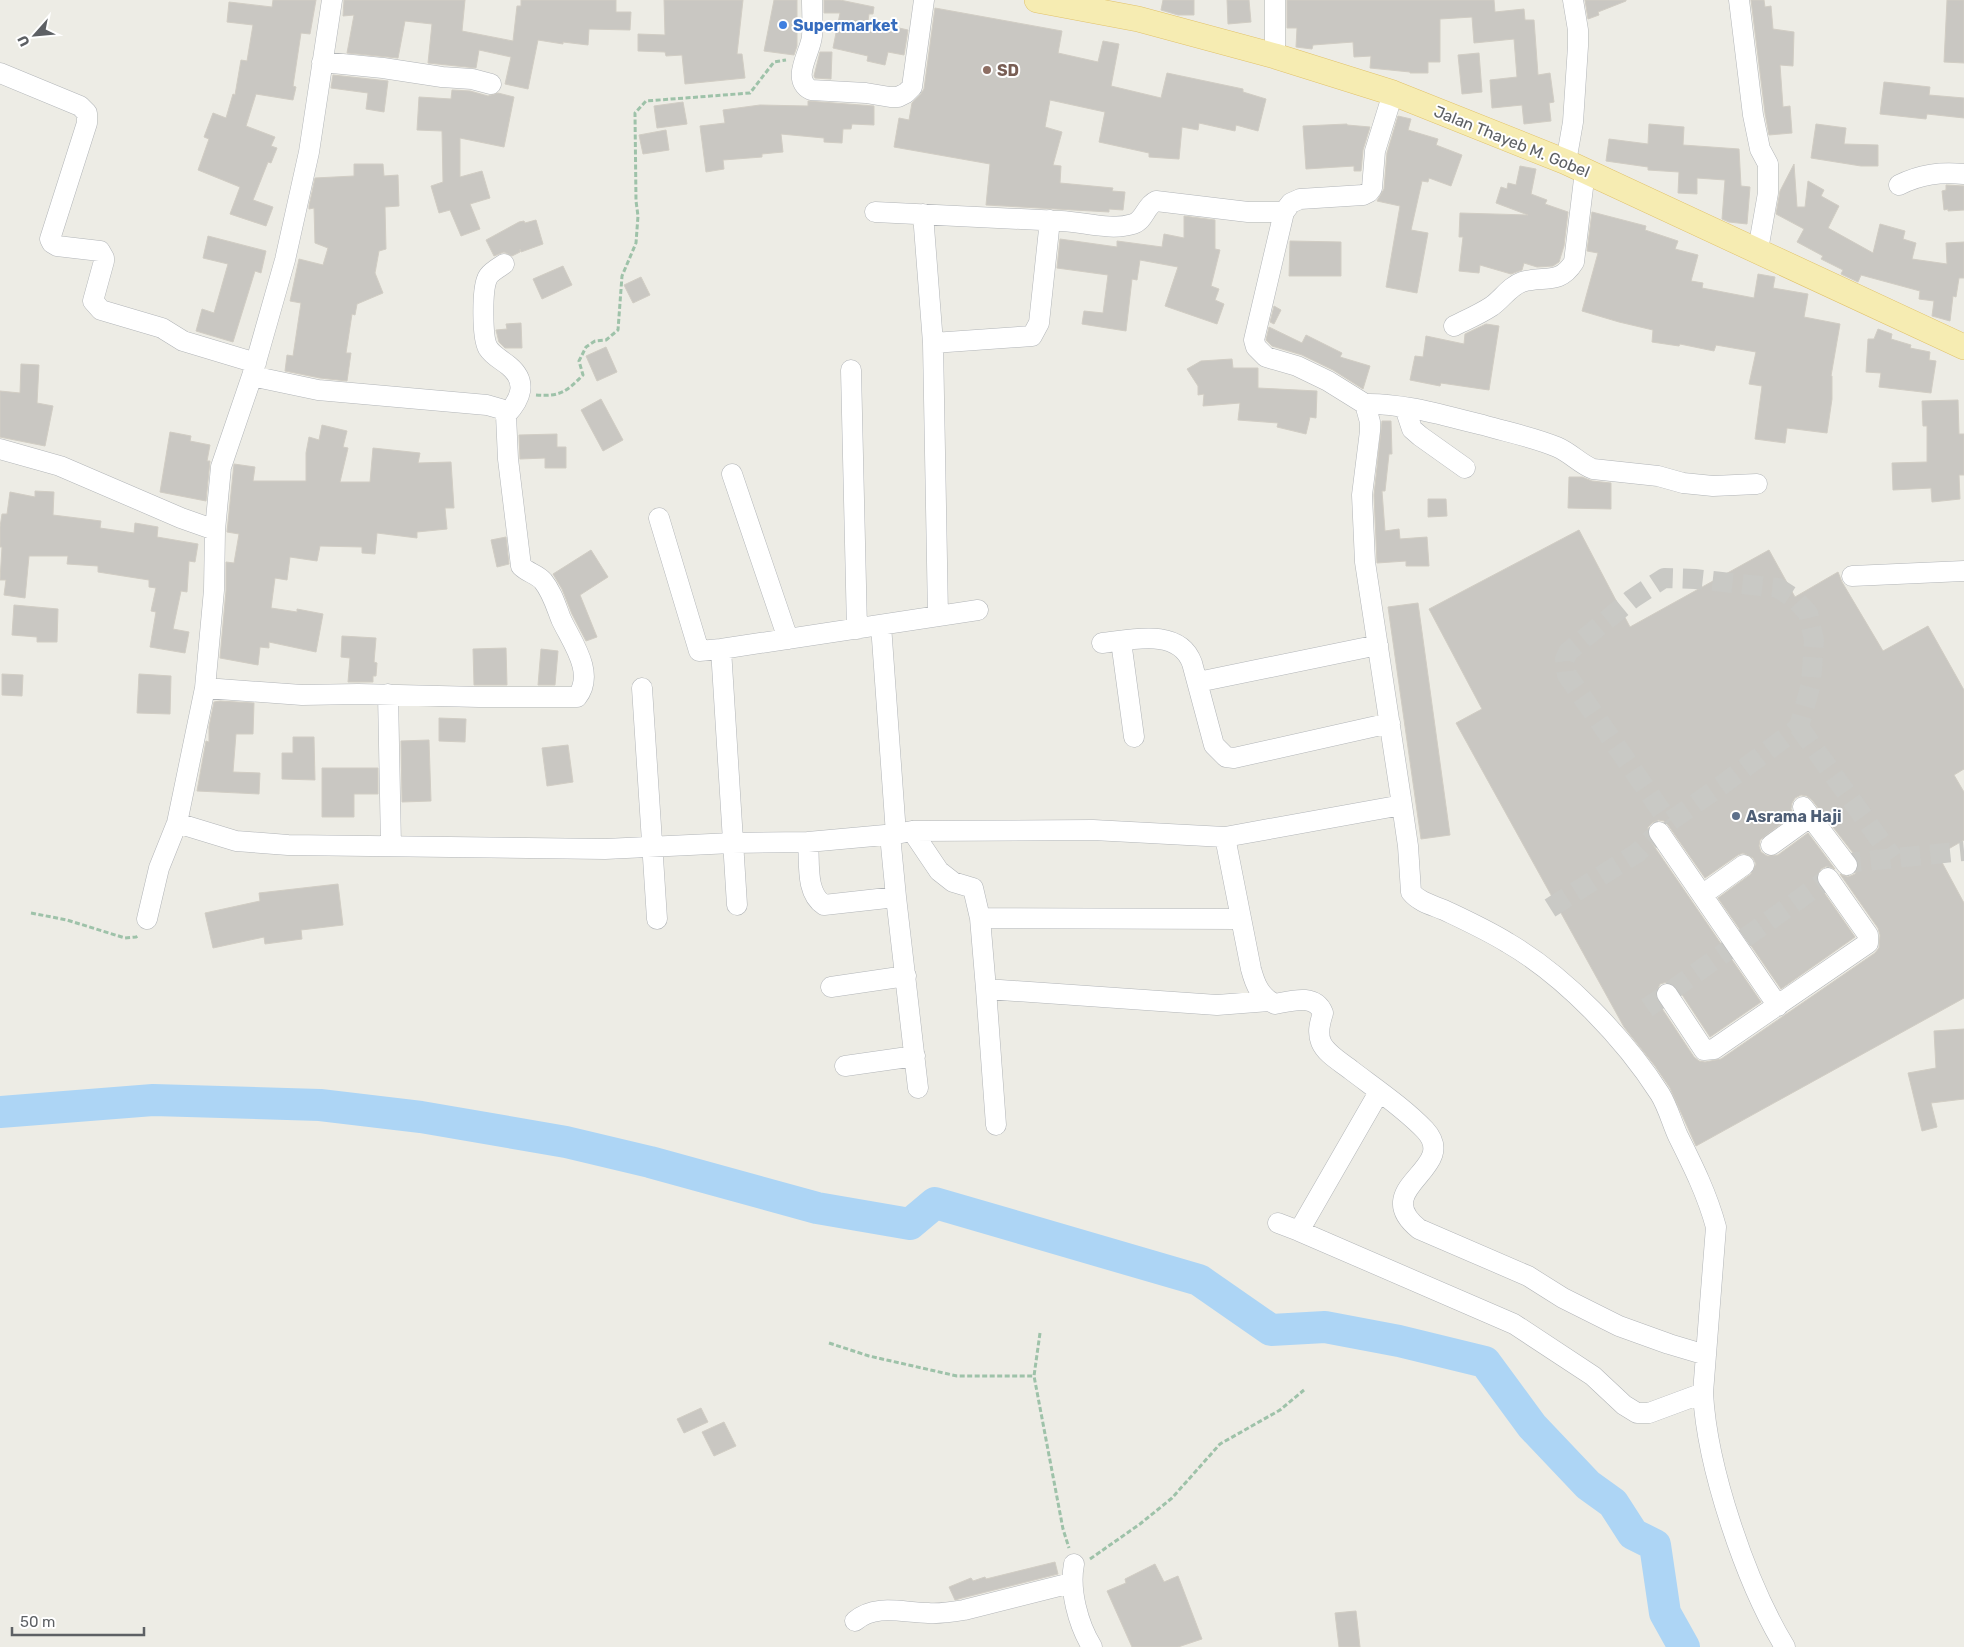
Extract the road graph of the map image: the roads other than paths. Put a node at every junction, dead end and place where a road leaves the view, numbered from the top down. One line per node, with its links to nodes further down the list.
1 (332, 0): 9 (street)
2 (812, 0): 3 (street)
3 (924, 0)
4 (1037, 0): 8 (main road, Jalan Thayeb M. Gobel)
5 (1275, 0): 8 (street)
6 (1573, 0): 13 (street)
7 (1739, 0): 20 (street)
8 (1275, 56): 12 (main road, Jalan Thayeb M. Gobel)
9 (322, 62): 11 (street); 25 (street)
10 (0, 73): 25 (street)
11 (491, 84)
12 (1393, 93): 13 (main road, Jalan Thayeb M. Gobel); 17 (street)
13 (1576, 166): 20 (main road, Jalan Thayeb M. Gobel); 22 (street)
14 (1964, 174): 15 (street)
15 (1899, 185)
16 (875, 212): 18 (street)
17 (1284, 212): 19 (street); 27 (street)
18 (923, 214): 19 (street); 23 (street)
19 (1050, 220): 23 (street)
20 (1758, 250): 24 (main road, Jalan Thayeb M. Gobel)
21 (504, 264): 29 (street)
22 (1454, 326)
23 (933, 343): 39 (street)
24 (1964, 347)
25 (254, 370): 29 (street); 35 (street)
26 (852, 370): 41 (street)
27 (1365, 404): 28 (street); 45 (street)
28 (1405, 408): 31 (street); 33 (street)
29 (506, 415): 50 (street)
30 (0, 449): 35 (street)
31 (1465, 468)
32 (732, 474): 42 (street)
33 (1756, 484)
34 (659, 518): 46 (street)
35 (215, 530): 48 (street)
36 (1964, 571): 37 (street)
37 (1852, 576)
38 (978, 610): 39 (street)
39 (938, 616): 40 (street)
40 (881, 625): 41 (street); 56 (street)
41 (857, 628): 42 (street)
42 (788, 639): 46 (street)
43 (1121, 641): 44 (street); 47 (street); 52 (street)
44 (1102, 643)
45 (1378, 645): 47 (street); 51 (street)
46 (721, 649): 59 (street)
47 (1198, 682): 51 (street)
48 (205, 688): 50 (street); 54 (street)
49 (642, 688): 62 (street)
50 (388, 694): 61 (street)
51 (1390, 723): 53 (street)
52 (1134, 737)
53 (1402, 805): 57 (street); 86 (street)
54 (177, 823): 61 (street); 70 (street)
55 (1660, 832): 66 (street)
56 (899, 833): 57 (street); 58 (street); 67 (street); 69 (street)
57 (1225, 838): 72 (street)
58 (808, 842): 59 (street); 67 (street)
59 (732, 843): 62 (street); 68 (street)
60 (1771, 845): 64 (street)
61 (391, 846): 62 (street)
62 (652, 847): 71 (street)
63 (1744, 865): 66 (street)
64 (1847, 865)
65 (1828, 878): 78 (street)
66 (1702, 895): 78 (street)
67 (896, 897): 73 (street)
68 (737, 905)
69 (980, 918): 72 (street); 75 (street)
70 (147, 919)
71 (657, 919)
72 (1240, 919): 77 (street)
73 (906, 976): 74 (street); 79 (street)
74 (831, 987)
75 (986, 989): 77 (street); 83 (street)
76 (1667, 994): 78 (street)
77 (1269, 1001): 82 (street)
78 (1778, 1006)
79 (915, 1056): 80 (street); 81 (street)
80 (845, 1066)
81 (918, 1088)
82 (1380, 1092): 85 (street); 86 (street)
83 (996, 1125)
84 (1278, 1223): 85 (street)
85 (1298, 1231): 87 (street)
86 (1706, 1355): 87 (street)
87 (1703, 1393): 90 (street)
88 (856, 1620): 89 (street)
89 (1092, 1647)
90 (1785, 1647)

